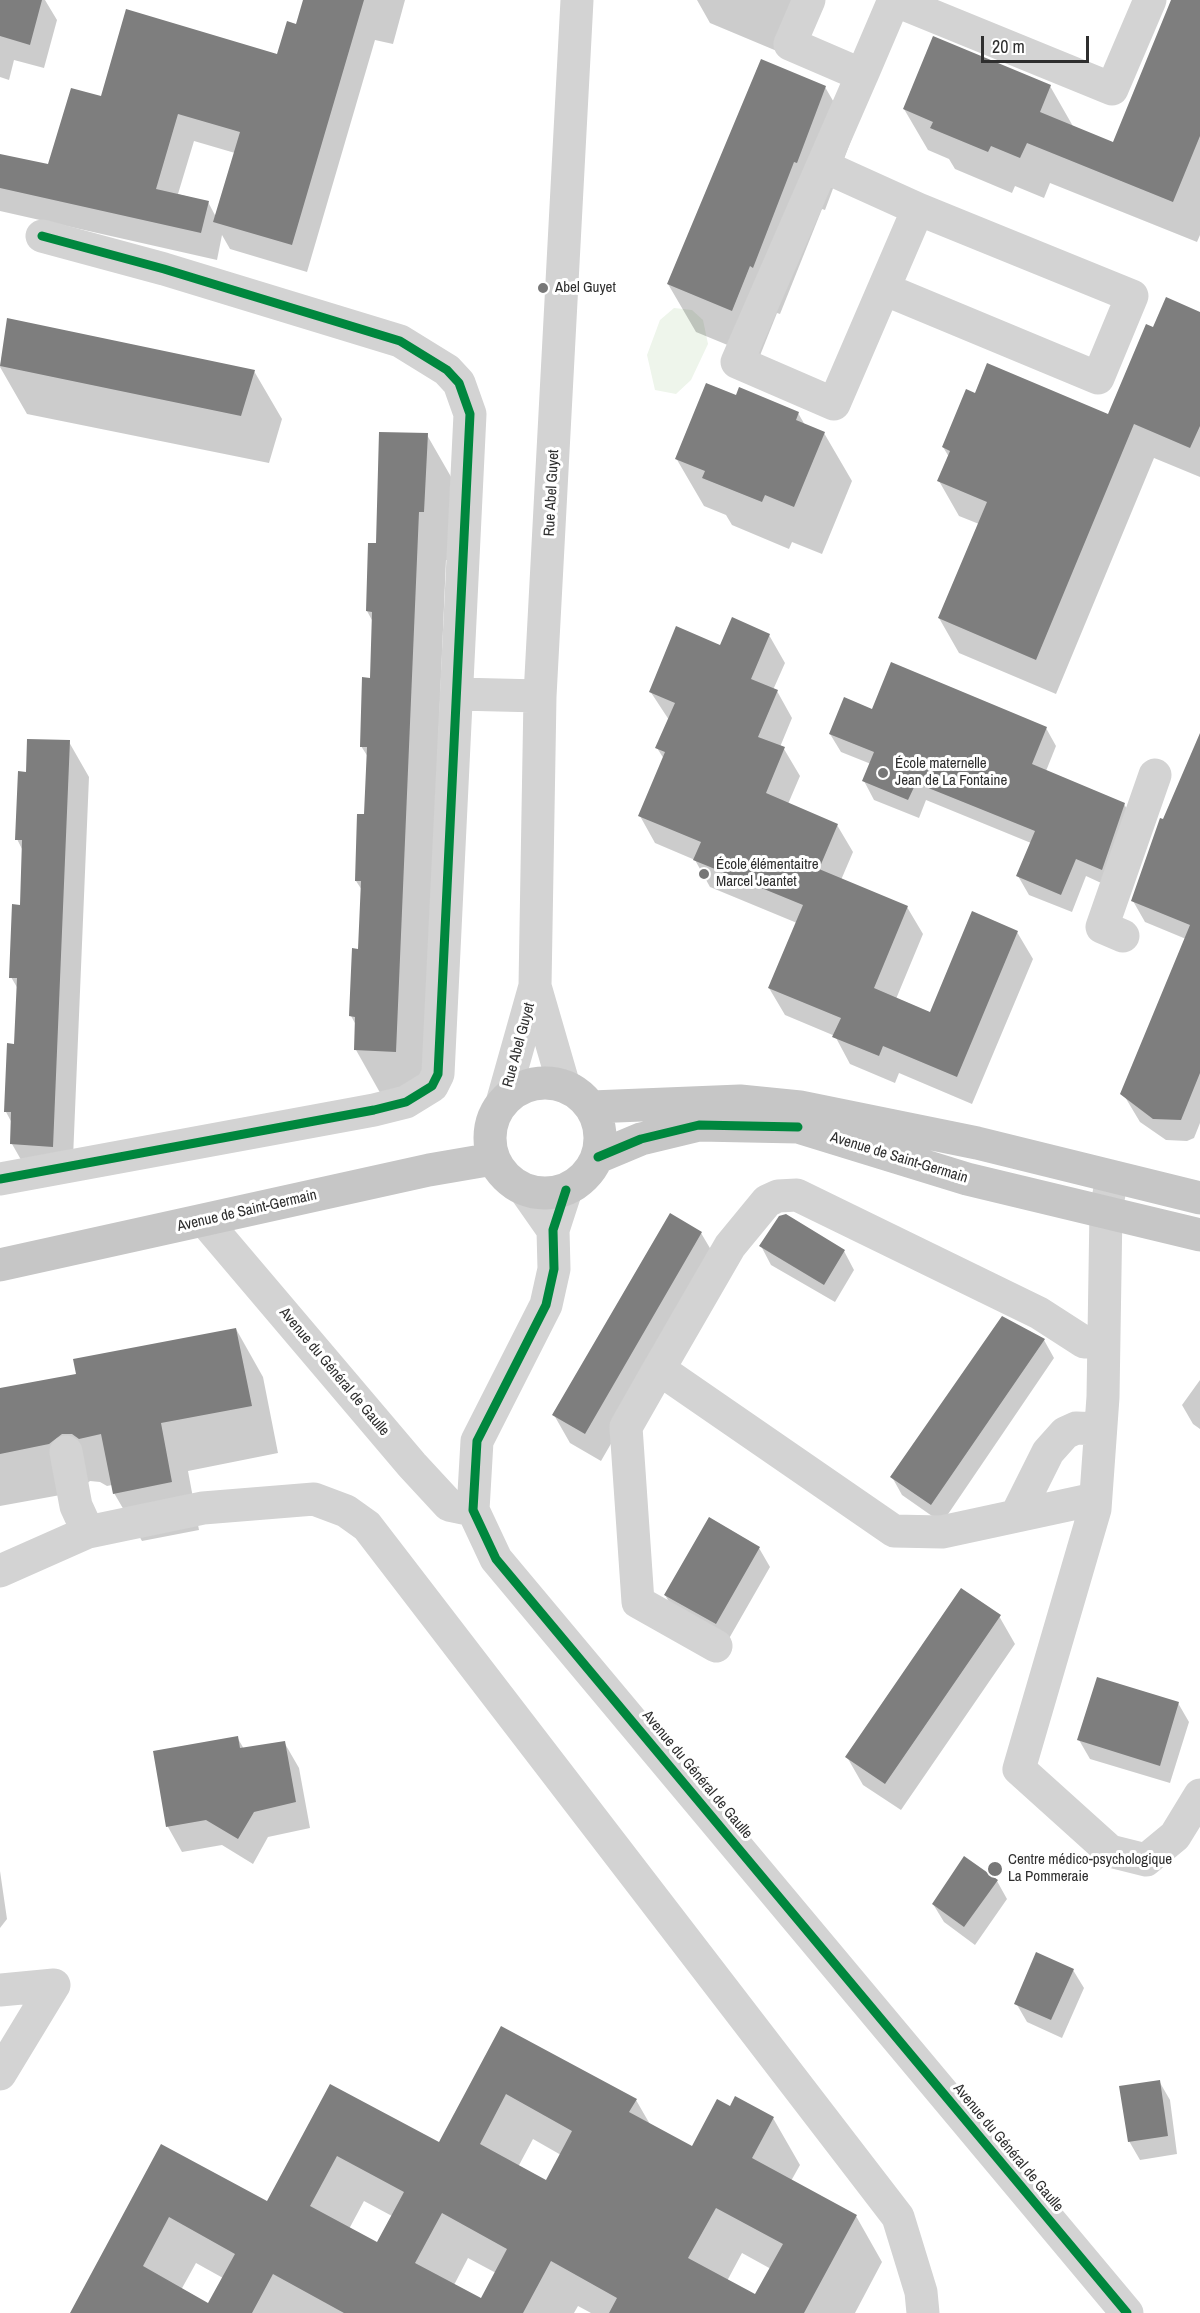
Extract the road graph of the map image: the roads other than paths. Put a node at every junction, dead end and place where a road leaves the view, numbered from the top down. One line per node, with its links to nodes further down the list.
1 (577, 0): 10 (street, Rue Abel Guyet)
2 (809, 0): 4 (street)
3 (1150, 0): 4 (street)
4 (862, 75): 5 (street)
5 (823, 166): 6 (street); 8 (street)
6 (918, 208): 8 (street); 8 (street)
7 (42, 236): 9 (street)
8 (884, 290)
9 (457, 694): 10 (street); 20 (street)
10 (540, 696): 13 (street, Rue Abel Guyet)
11 (1155, 775): 12 (street)
12 (1123, 936)
13 (535, 986): 14 (street, Rue Abel Guyet); 15 (street, Rue Abel Guyet)
14 (564, 1086): 15 (main road); 16 (main road)
15 (502, 1103): 18 (main road)
16 (592, 1107): 17 (main road); 19 (main road, Avenue de Saint-Germain)
17 (598, 1157): 22 (main road); 24 (main road, Avenue de Saint-Germain)
18 (493, 1159): 21 (main road); 25 (main road, Avenue de Saint-Germain)
19 (1113, 1178): 23 (main road, Avenue de Saint-Germain); 24 (street)
20 (0, 1179)
21 (525, 1190): 22 (main road); 26 (street)
22 (566, 1190): 26 (street, Avenue du Général de Gaulle)
23 (1200, 1198)
24 (1106, 1210): 27 (main road, Avenue de Saint-Germain); 29 (street)
25 (205, 1221): 28 (main road, Avenue de Saint-Germain); 34 (street, Avenue du Général de Gaulle)
26 (553, 1230): 34 (street, Avenue du Général de Gaulle)
27 (1200, 1235)
28 (0, 1265)
29 (1103, 1342): 30 (street); 31 (street)
30 (659, 1369): 35 (street); 38 (street)
31 (1101, 1429): 33 (street); 35 (street)
32 (66, 1452): 36 (street)
33 (1095, 1499): 35 (street); 39 (street)
34 (473, 1510): 43 (street, Avenue du Général de Gaulle)
35 (1016, 1516)
36 (88, 1532): 37 (street); 42 (street)
37 (0, 1571)
38 (716, 1646)
39 (1200, 1795)
40 (0, 1990): 41 (street)
41 (0, 2074)
42 (923, 2313)
43 (1127, 2313)

